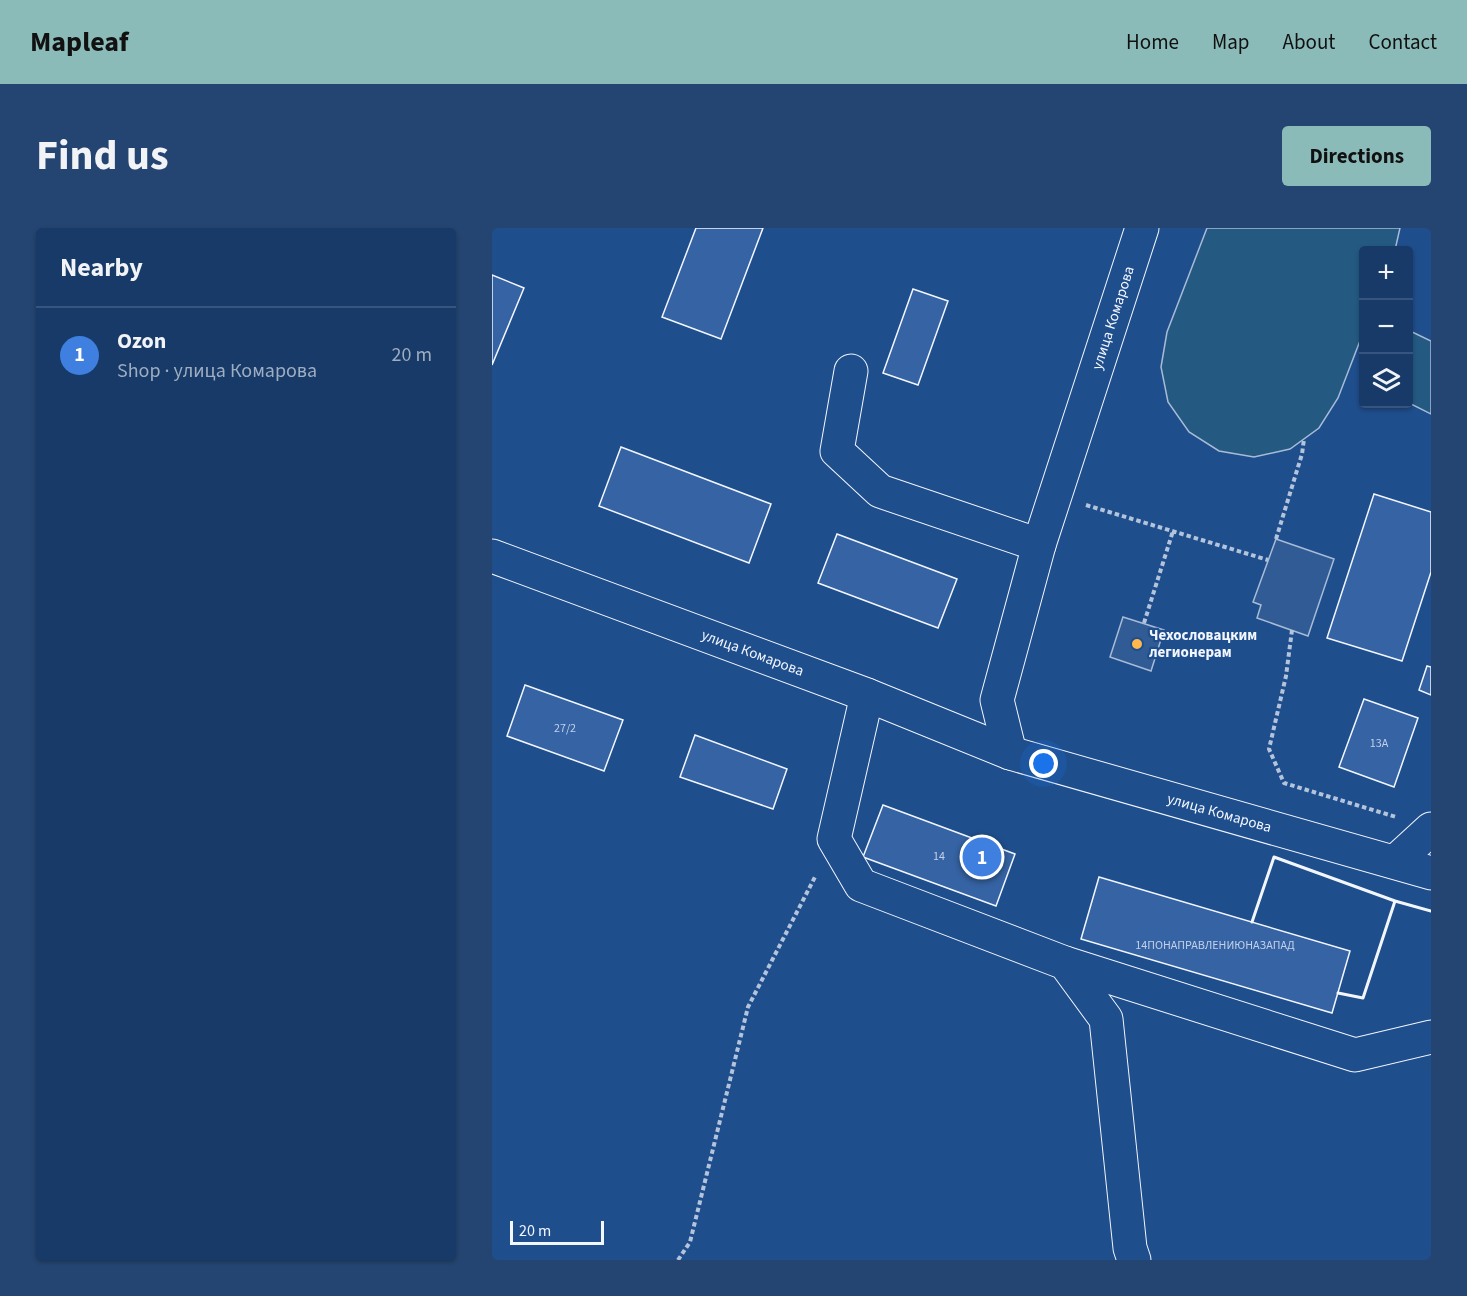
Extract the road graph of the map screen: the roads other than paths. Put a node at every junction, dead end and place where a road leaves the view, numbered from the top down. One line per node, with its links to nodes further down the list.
1 (1142, 228): 3 (street, улица Комарова)
2 (851, 371): 3 (street)
3 (1039, 545): 6 (street, улица Комарова)
4 (492, 556): 5 (street, улица Комарова)
5 (867, 695): 6 (street, улица Комарова); 10 (street)
6 (1010, 753): 8 (street, улица Комарова)
7 (1431, 829): 8 (street)
8 (1395, 862): 9 (street, улица Комарова)
9 (1431, 873)
10 (1065, 963): 11 (street); 12 (street)
11 (1431, 1037)
12 (1134, 1260)

